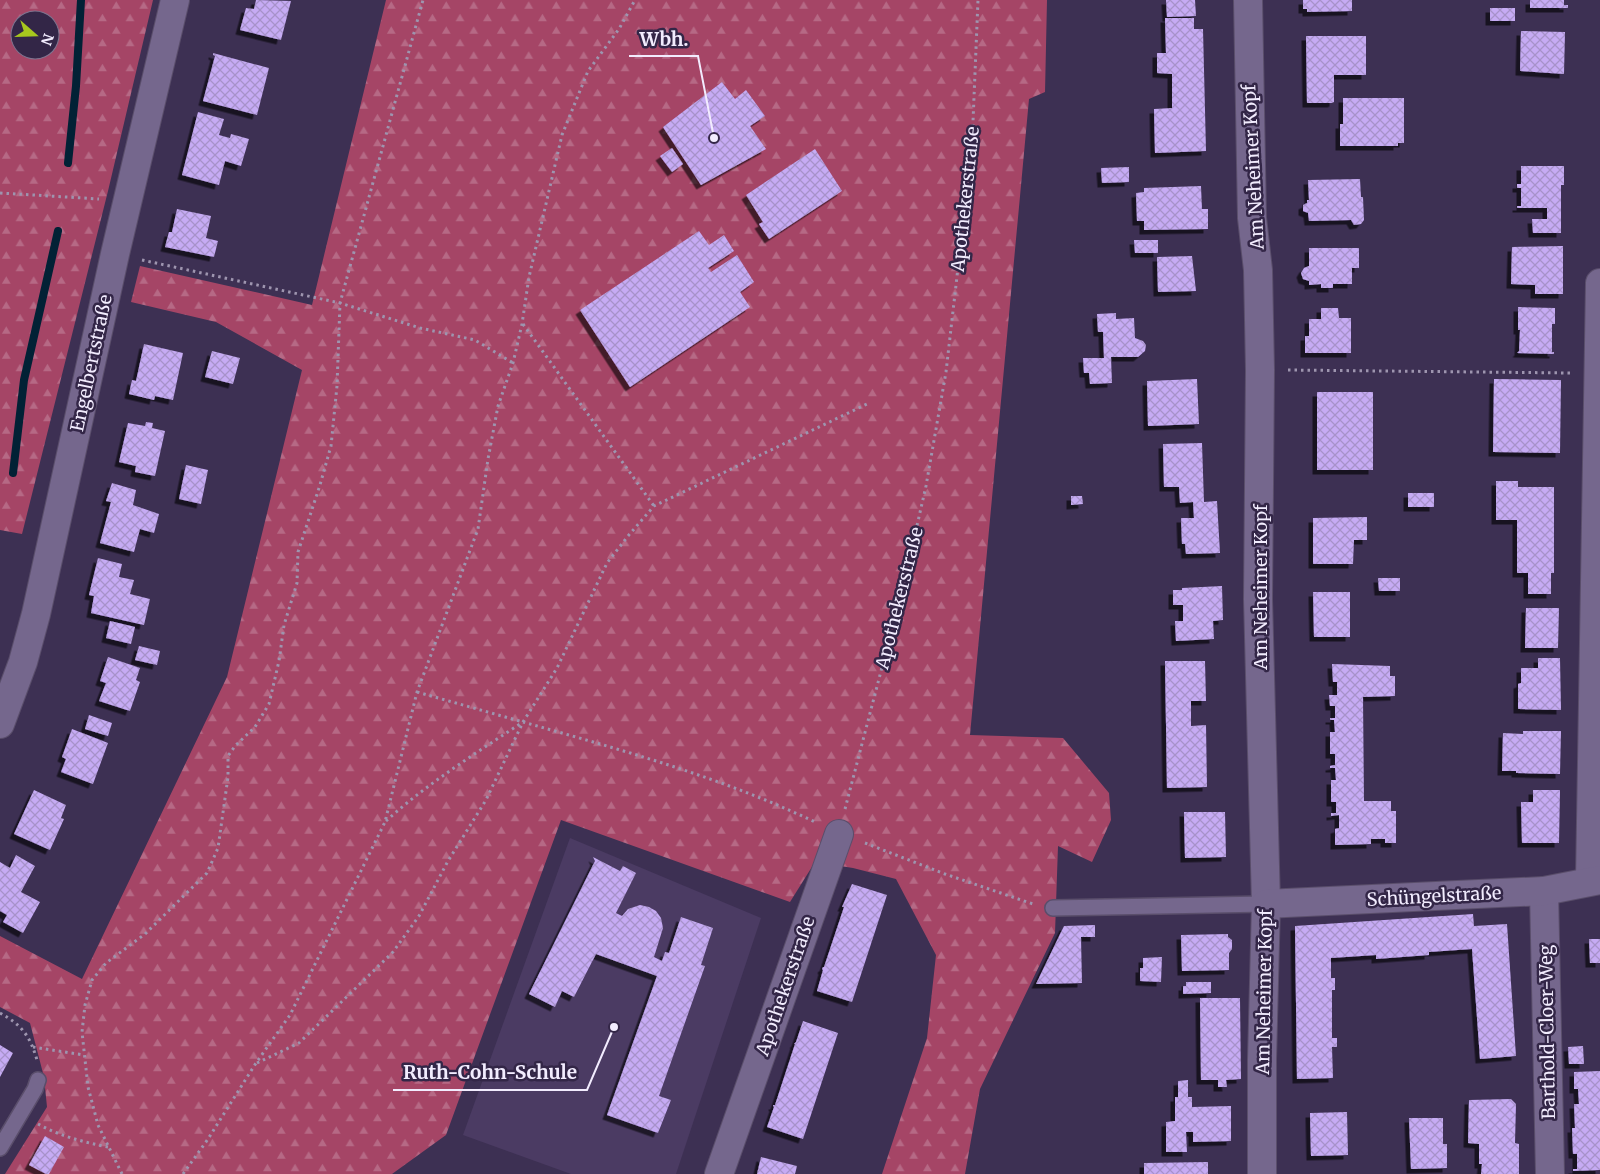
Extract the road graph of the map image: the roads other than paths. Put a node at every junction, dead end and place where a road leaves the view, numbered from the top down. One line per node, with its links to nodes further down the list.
1 (175, 0): 5 (street, Engelbertstraße)
2 (1248, 0): 9 (street, Am Neheimer Kopf)
3 (1600, 283): 4 (street)
4 (1599, 373): 7 (street)
5 (0, 724)
6 (839, 834): 13 (street, Apothekerstraße)
7 (1595, 881): 8 (street, Schüngelstraße)
8 (1544, 891): 9 (street, Schüngelstraße); 15 (street, Barthold-Cloer-Weg)
9 (1266, 904): 10 (lane); 14 (street, Am Neheimer Kopf)
10 (1053, 908)
11 (38, 1080): 12 (lane)
12 (0, 1148)
13 (719, 1174)
14 (1262, 1174)
15 (1550, 1174)

